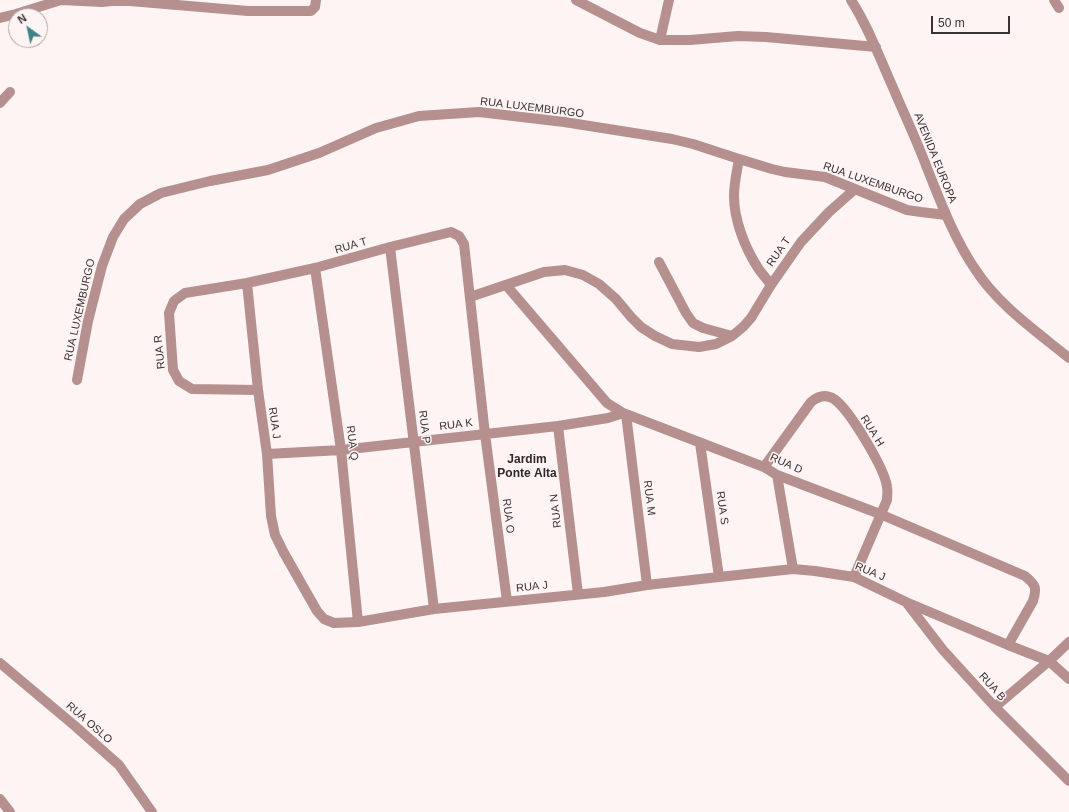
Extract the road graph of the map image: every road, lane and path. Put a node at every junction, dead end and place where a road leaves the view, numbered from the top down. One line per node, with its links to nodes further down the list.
1 (61, 0): 2 (street); 7 (street)
2 (111, 0): 3 (street)
3 (316, 0)
4 (576, 0): 9 (street)
5 (669, 0): 9 (street)
6 (851, 0): 10 (street, AVENIDA EUROPA)
7 (42, 3): 8 (street)
8 (0, 18)
9 (660, 40): 10 (street)
10 (876, 47): 15 (street, AVENIDA EUROPA)
11 (10, 92): 12 (street)
12 (0, 103)
13 (739, 159): 14 (street, RUA LUXEMBURGO); 21 (street); 26 (street, RUA LUXEMBURGO)
14 (854, 189): 15 (street, RUA LUXEMBURGO); 21 (street, RUA T)
15 (946, 215): 25 (street, AVENIDA EUROPA)
16 (390, 247): 18 (street, RUA T); 23 (street, RUA T); 31 (street, RUA P)
17 (659, 262): 24 (street)
18 (315, 268): 19 (street, RUA T); 33 (street, RUA Q)
19 (247, 283): 22 (street, RUA T); 27 (street, RUA J)
20 (506, 285): 23 (street, RUA T); 24 (street, RUA T); 28 (street, RUA D)
21 (771, 285): 24 (street, RUA T)
22 (185, 293): 27 (street, RUA R)
23 (470, 297): 30 (street, RUA T)
24 (732, 336)
25 (1069, 358)
26 (77, 380)
27 (258, 390): 34 (street, RUA J)
28 (625, 414): 29 (street, RUA K); 32 (street, RUA D); 41 (street, RUA M)
29 (558, 426): 30 (street, RUA K); 42 (street, RUA N)
30 (485, 434): 31 (street, RUA K); 43 (street, RUA O)
31 (414, 442): 33 (street, RUA K); 45 (street, RUA P)
32 (700, 443): 35 (street, RUA D); 39 (street, RUA S)
33 (341, 450): 34 (street, RUA K); 46 (street, RUA Q)
34 (267, 454): 46 (street, RUA J)
35 (764, 467): 36 (street, RUA D); 37 (street, RUA H)
36 (777, 475): 37 (street, RUA D); 38 (street)
37 (880, 514): 40 (street, RUA H); 48 (street, RUA D)
38 (793, 569): 39 (street, RUA J); 40 (street, RUA J)
39 (720, 577): 41 (street, RUA J)
40 (854, 577): 44 (street, RUA J)
41 (647, 585): 42 (street, RUA J)
42 (578, 594): 43 (street, RUA J)
43 (507, 601): 45 (street, RUA J)
44 (906, 602): 48 (street, RUA J); 52 (street, RUA B)
45 (434, 609): 46 (street, RUA J)
46 (358, 622)
47 (1069, 642): 49 (street)
48 (1008, 645): 49 (street, RUA J)
49 (1049, 661): 51 (street, RUA J); 52 (street)
50 (0, 663): 56 (street, RUA OSLO)
51 (1069, 679)
52 (994, 707): 53 (street, RUA B)
53 (1069, 781)
54 (0, 799): 55 (street)
55 (10, 812)
56 (152, 812)

